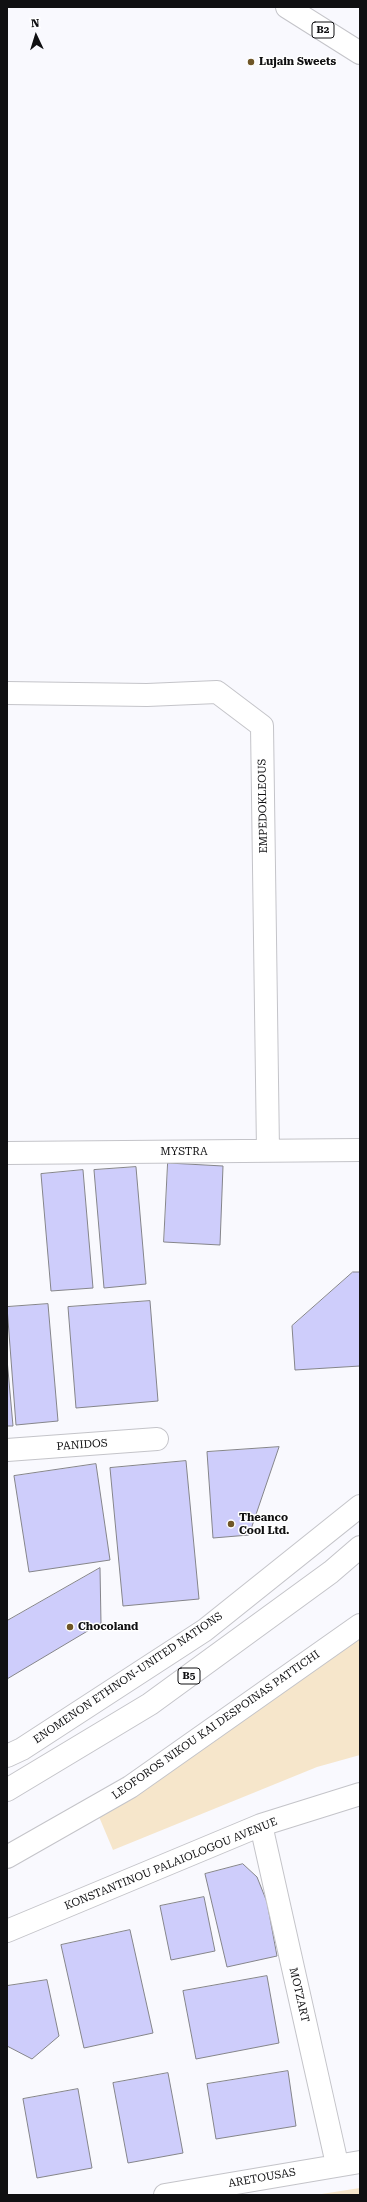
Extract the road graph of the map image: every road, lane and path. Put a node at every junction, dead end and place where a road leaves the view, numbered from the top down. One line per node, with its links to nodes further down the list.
1 (287, 7): 2 (main road, B2)
2 (360, 53)
3 (7, 693): 5 (main road, EMPEDOKLEOUS)
4 (360, 1150): 5 (main road, MYSTRA)
5 (268, 1151): 6 (main road, MYSTRA)
6 (7, 1154)
7 (157, 1439): 8 (main road, PANIDOS)
8 (7, 1450)
9 (360, 1506): 12 (main road, ENOMENON ETHNON-UNITED NATIONS)
10 (360, 1547): 13 (main road, B5)
11 (360, 1625): 16 (main road, LEOFOROS NIKOU KAI DESPOINAS PATTICHI)
12 (7, 1756)
13 (7, 1790)
14 (360, 1794): 15 (main road, KONSTANTINOU PALAIOLOGOU AVENUE)
15 (261, 1825): 17 (main road, KONSTANTINOU PALAIOLOGOU AVENUE); 19 (main road, MOTZART)
16 (7, 1857)
17 (7, 1931)
18 (360, 2162): 19 (main road, ARETOUSAS)
19 (337, 2164): 20 (main road, ARETOUSAS)
20 (165, 2195)

